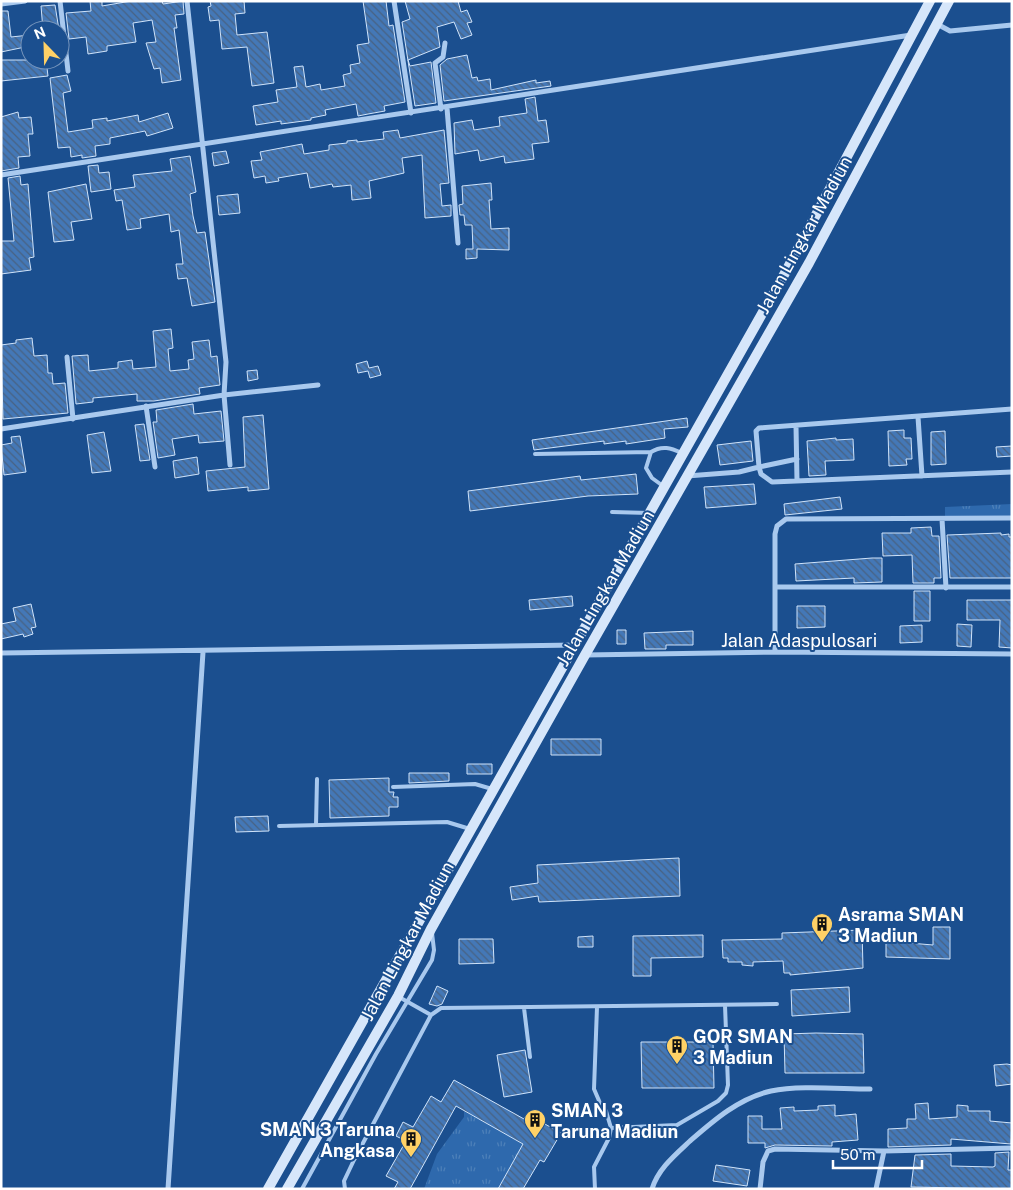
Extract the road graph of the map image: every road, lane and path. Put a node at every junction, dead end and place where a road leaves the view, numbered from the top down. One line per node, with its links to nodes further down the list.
1 (25, 1): 7 (street)
2 (60, 1): 12 (street)
3 (186, 1): 16 (street)
4 (394, 1): 15 (street)
5 (930, 1): 10 (main road, Jalan Lingkar Madiun)
6 (949, 1): 8 (main road, Jalan Lingkar Madiun)
7 (1, 4)
8 (936, 24): 9 (street); 19 (main road, Jalan Lingkar Madiun)
9 (1012, 25)
10 (912, 35): 13 (street); 18 (main road, Jalan Lingkar Madiun)
11 (445, 43): 14 (street)
12 (68, 71)
13 (447, 108): 14 (street); 20 (street)
14 (441, 109): 15 (street)
15 (411, 113): 16 (street)
16 (202, 145): 17 (street); 23 (street)
17 (1, 175)
18 (815, 216): 19 (main road); 31 (main road, Jalan Lingkar Madiun)
19 (831, 222): 38 (main road, Jalan Lingkar Madiun)
20 (458, 243)
21 (67, 357): 27 (street)
22 (318, 385): 23 (street)
23 (224, 395): 24 (street); 34 (street)
24 (146, 406): 27 (street); 35 (street)
25 (1012, 409): 26 (street)
26 (918, 418): 28 (street); 39 (street)
27 (72, 419): 29 (street)
28 (796, 426): 33 (street); 36 (street)
29 (1, 429)
30 (651, 452): 31 (lane); 32 (lane); 41 (lane)
31 (682, 453): 41 (main road, Jalan Lingkar Madiun)
32 (535, 454)
33 (797, 459): 36 (street); 40 (street)
34 (230, 465)
35 (155, 467)
36 (759, 467): 38 (street); 40 (street)
37 (1012, 472): 39 (street)
38 (687, 476): 54 (main road, Jalan Lingkar Madiun)
39 (922, 476): 40 (street)
40 (797, 481)
41 (663, 487): 43 (main road, Jalan Lingkar Madiun)
42 (612, 512): 43 (lane)
43 (649, 513): 49 (main road, Jalan Lingkar Madiun)
44 (1012, 518): 45 (street)
45 (942, 519): 46 (street); 48 (street)
46 (776, 587): 48 (street); 51 (street)
47 (1012, 587): 48 (street)
48 (946, 588)
49 (576, 645): 50 (street); 57 (main road, Jalan Lingkar Madiun)
50 (203, 652): 52 (street); 76 (street)
51 (776, 652): 53 (street, Jalan Adaspulosari); 54 (street, Jalan Adaspulosari)
52 (1, 653)
53 (1012, 654)
54 (585, 655): 61 (main road, Jalan Lingkar Madiun)
55 (317, 779): 58 (lane)
56 (392, 787): 57 (lane)
57 (492, 789): 60 (main road, Jalan Lingkar Madiun)
58 (316, 825): 59 (lane); 60 (lane)
59 (279, 826)
60 (470, 829): 70 (main road, Jalan Lingkar Madiun)
61 (431, 929): 62 (main road, Jalan Lingkar Madiun); 63 (lane)
62 (398, 996): 63 (lane); 72 (main road, Jalan Lingkar Madiun)
63 (407, 1002): 68 (lane); 79 (lane)
64 (777, 1004): 65 (lane)
65 (725, 1005): 66 (lane); 73 (lane)
66 (597, 1007): 67 (lane); 73 (lane)
67 (524, 1008): 68 (lane); 69 (lane)
68 (431, 1014): 80 (lane)
69 (530, 1057)
70 (327, 1085): 72 (main road); 77 (main road, Jalan Lingkar Madiun)
71 (870, 1088): 82 (street)
72 (341, 1094): 78 (main road, Jalan Lingkar Madiun)
73 (611, 1128): 81 (lane)
74 (1012, 1148): 75 (street)
75 (884, 1151): 83 (street); 84 (street)
76 (168, 1189)
77 (268, 1189)
78 (287, 1189)
79 (302, 1189)
80 (345, 1189)
81 (595, 1189)
82 (652, 1189)
83 (760, 1189)
84 (876, 1189)

